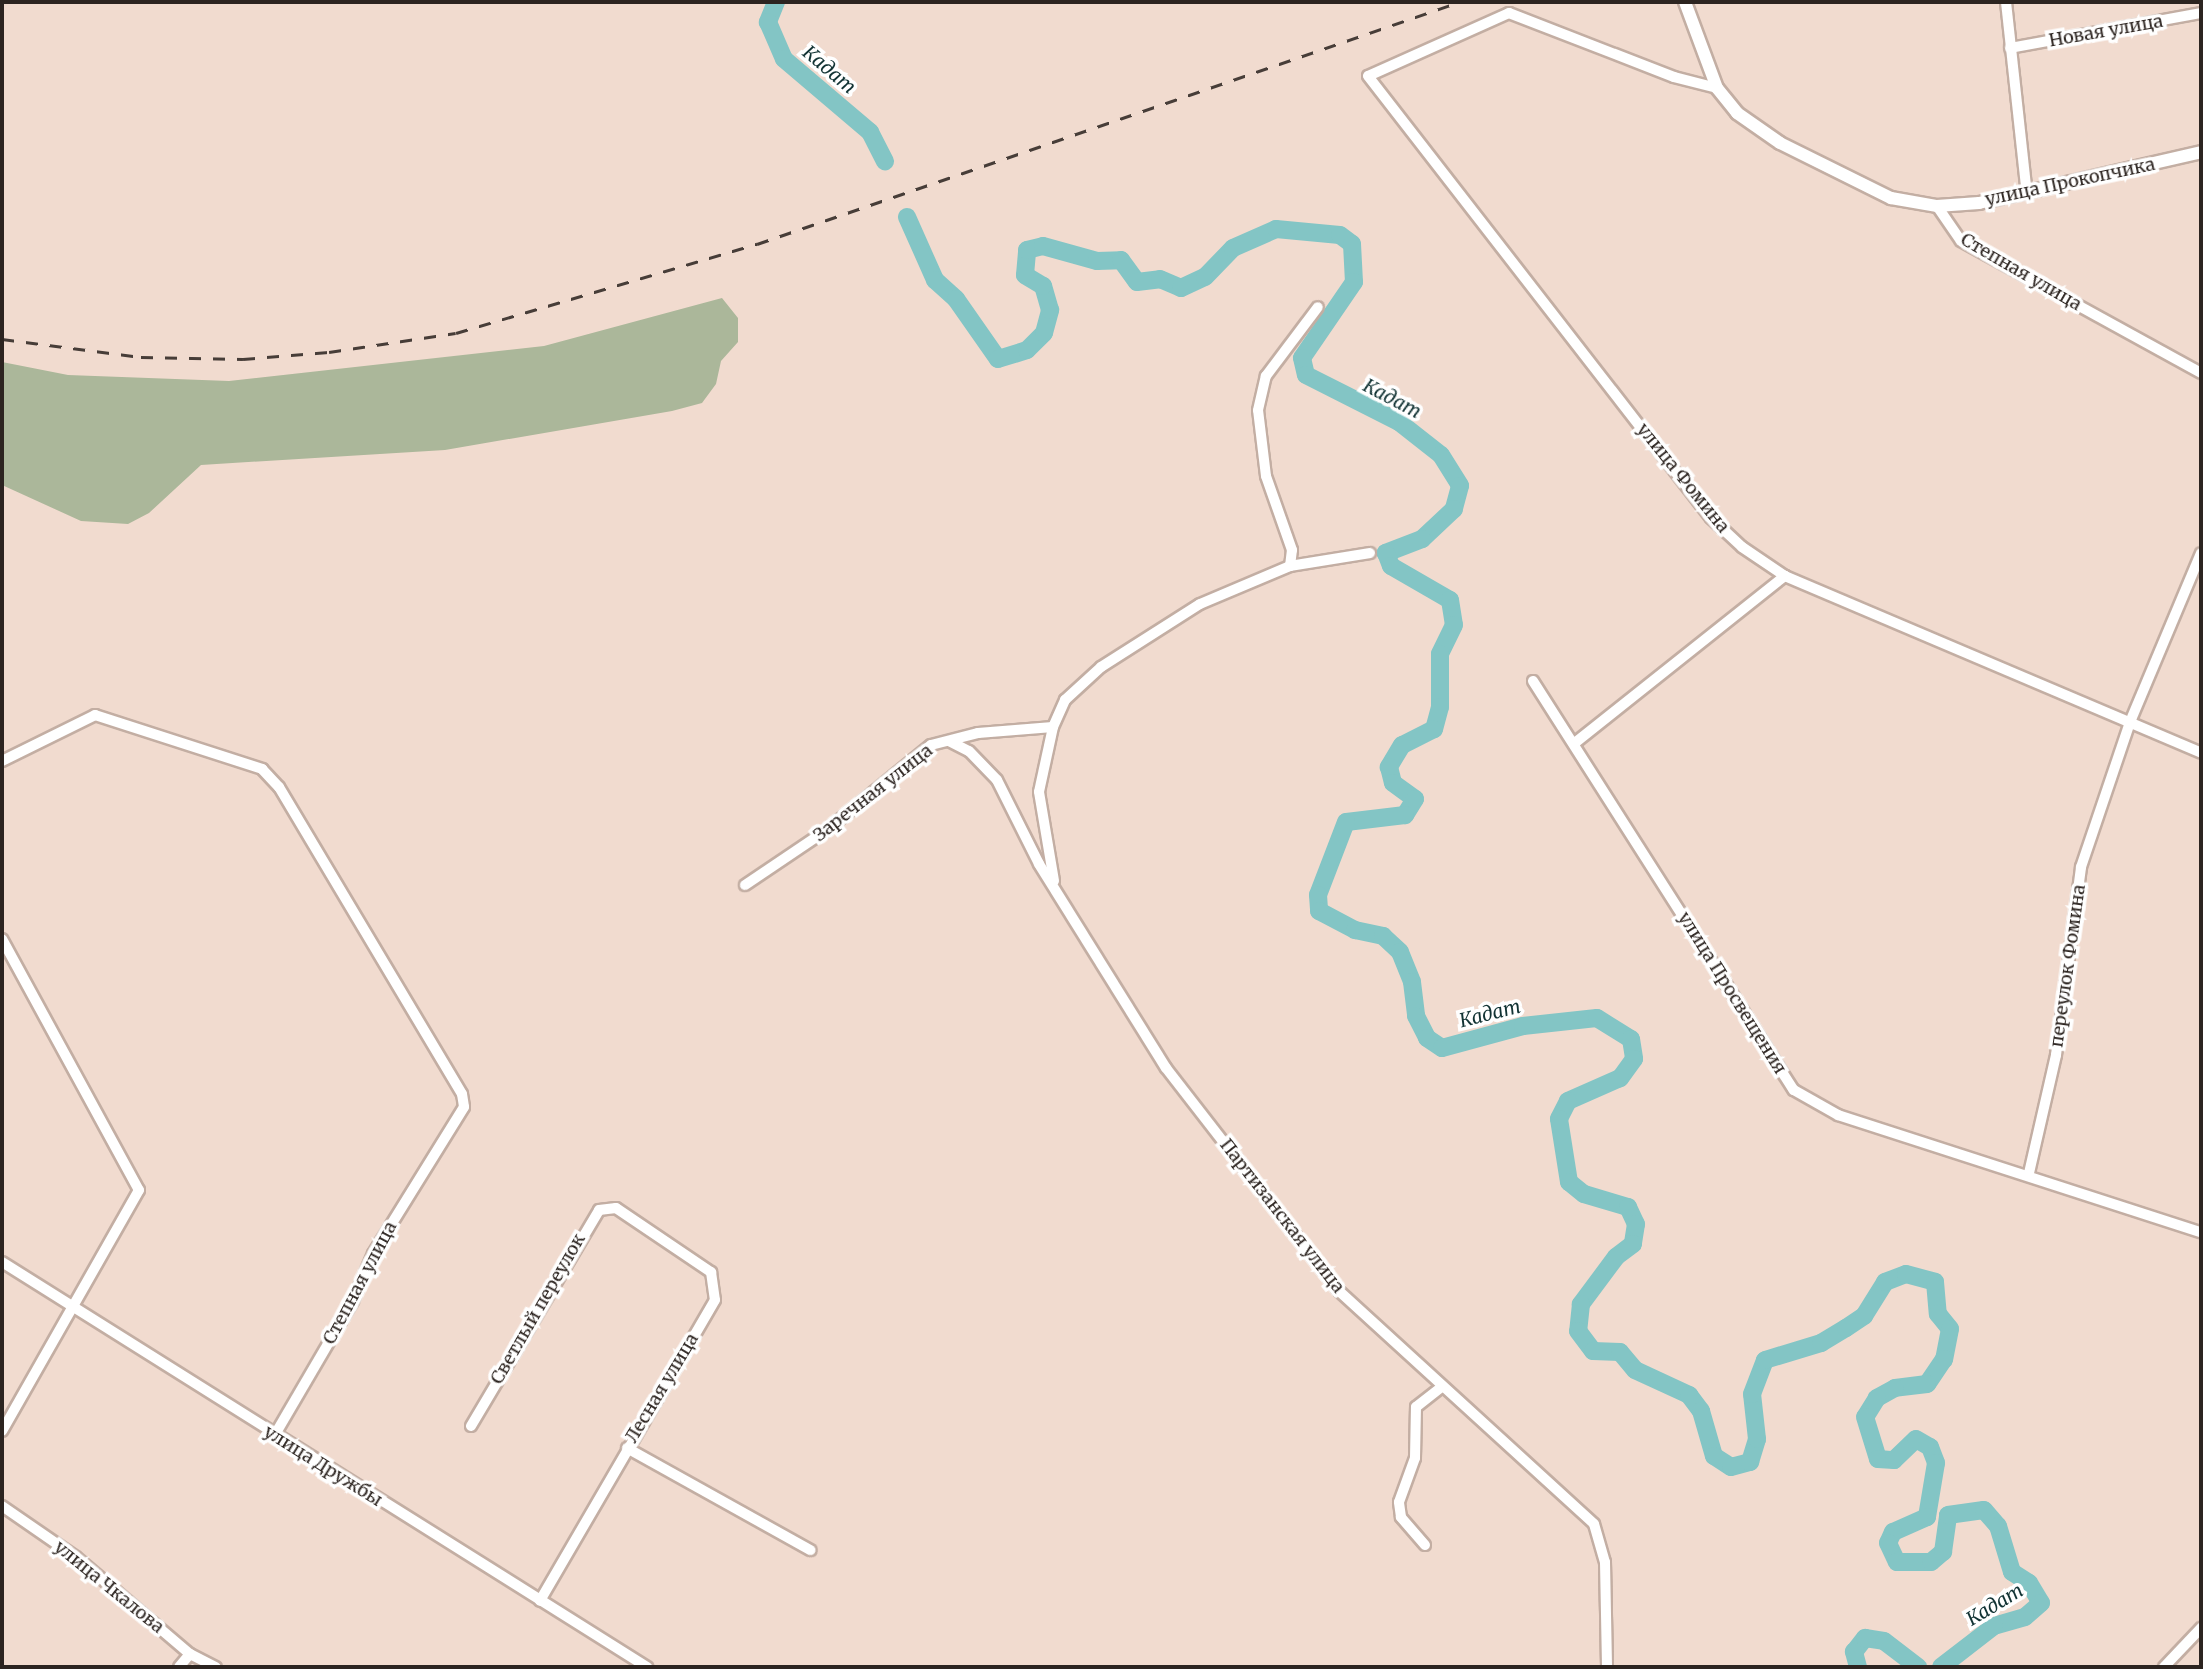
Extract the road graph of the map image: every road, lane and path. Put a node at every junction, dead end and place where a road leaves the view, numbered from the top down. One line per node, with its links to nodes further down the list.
1 (1685, 2): 5 (street)
2 (2006, 2): 4 (street)
3 (2201, 13): 4 (street, Новая улица)
4 (2010, 48): 7 (street)
5 (1717, 88): 8 (street); 14 (street, улица Фомина)
6 (2201, 152): 7 (street, улица Прокопчика)
7 (2027, 194): 8 (street, улица Прокопчика)
8 (1937, 206): 10 (street, Степная улица)
9 (1318, 307): 13 (street)
10 (2201, 373)
11 (1370, 553): 13 (street)
12 (2201, 554): 16 (street, переулок Фомина)
13 (1290, 566): 17 (street)
14 (1785, 576): 16 (street, улица Фомина); 19 (street)
15 (1533, 681): 19 (street, улица Просвещения)
16 (2130, 722): 20 (street, улица Фомина); 25 (street, переулок Фомина)
17 (1053, 727): 18 (street, Заречная улица); 23 (street)
18 (950, 741): 22 (street, Заречная улица); 23 (street, Партизанская улица)
19 (1576, 742): 25 (street, улица Просвещения)
20 (2201, 753)
21 (2, 761): 33 (street, Степная улица)
22 (745, 885)
23 (1055, 885): 30 (street, Партизанская улица)
24 (2, 939): 29 (street)
25 (2029, 1173): 27 (street, улица Просвещения)
26 (616, 1208): 31 (street, Светлый переулок); 34 (street, Лесная улица)
27 (2201, 1232)
28 (2, 1262): 29 (street, улица Дружбы)
29 (72, 1304): 32 (street); 33 (street, улица Дружбы)
30 (1440, 1388): 36 (street); 44 (street, Партизанская улица)
31 (471, 1426)
32 (2, 1431)
33 (274, 1436): 38 (street, улица Дружбы)
34 (627, 1448): 37 (street); 38 (street, Лесная улица)
35 (2, 1506): 40 (street, улица Чкалова)
36 (1425, 1545)
37 (810, 1550)
38 (540, 1601): 43 (street, улица Дружбы)
39 (2201, 1628): 45 (street)
40 (190, 1654): 41 (street); 42 (street, улица Чкалова)
41 (179, 1667)
42 (216, 1667)
43 (647, 1667)
44 (1607, 1667)
45 (2164, 1667)

